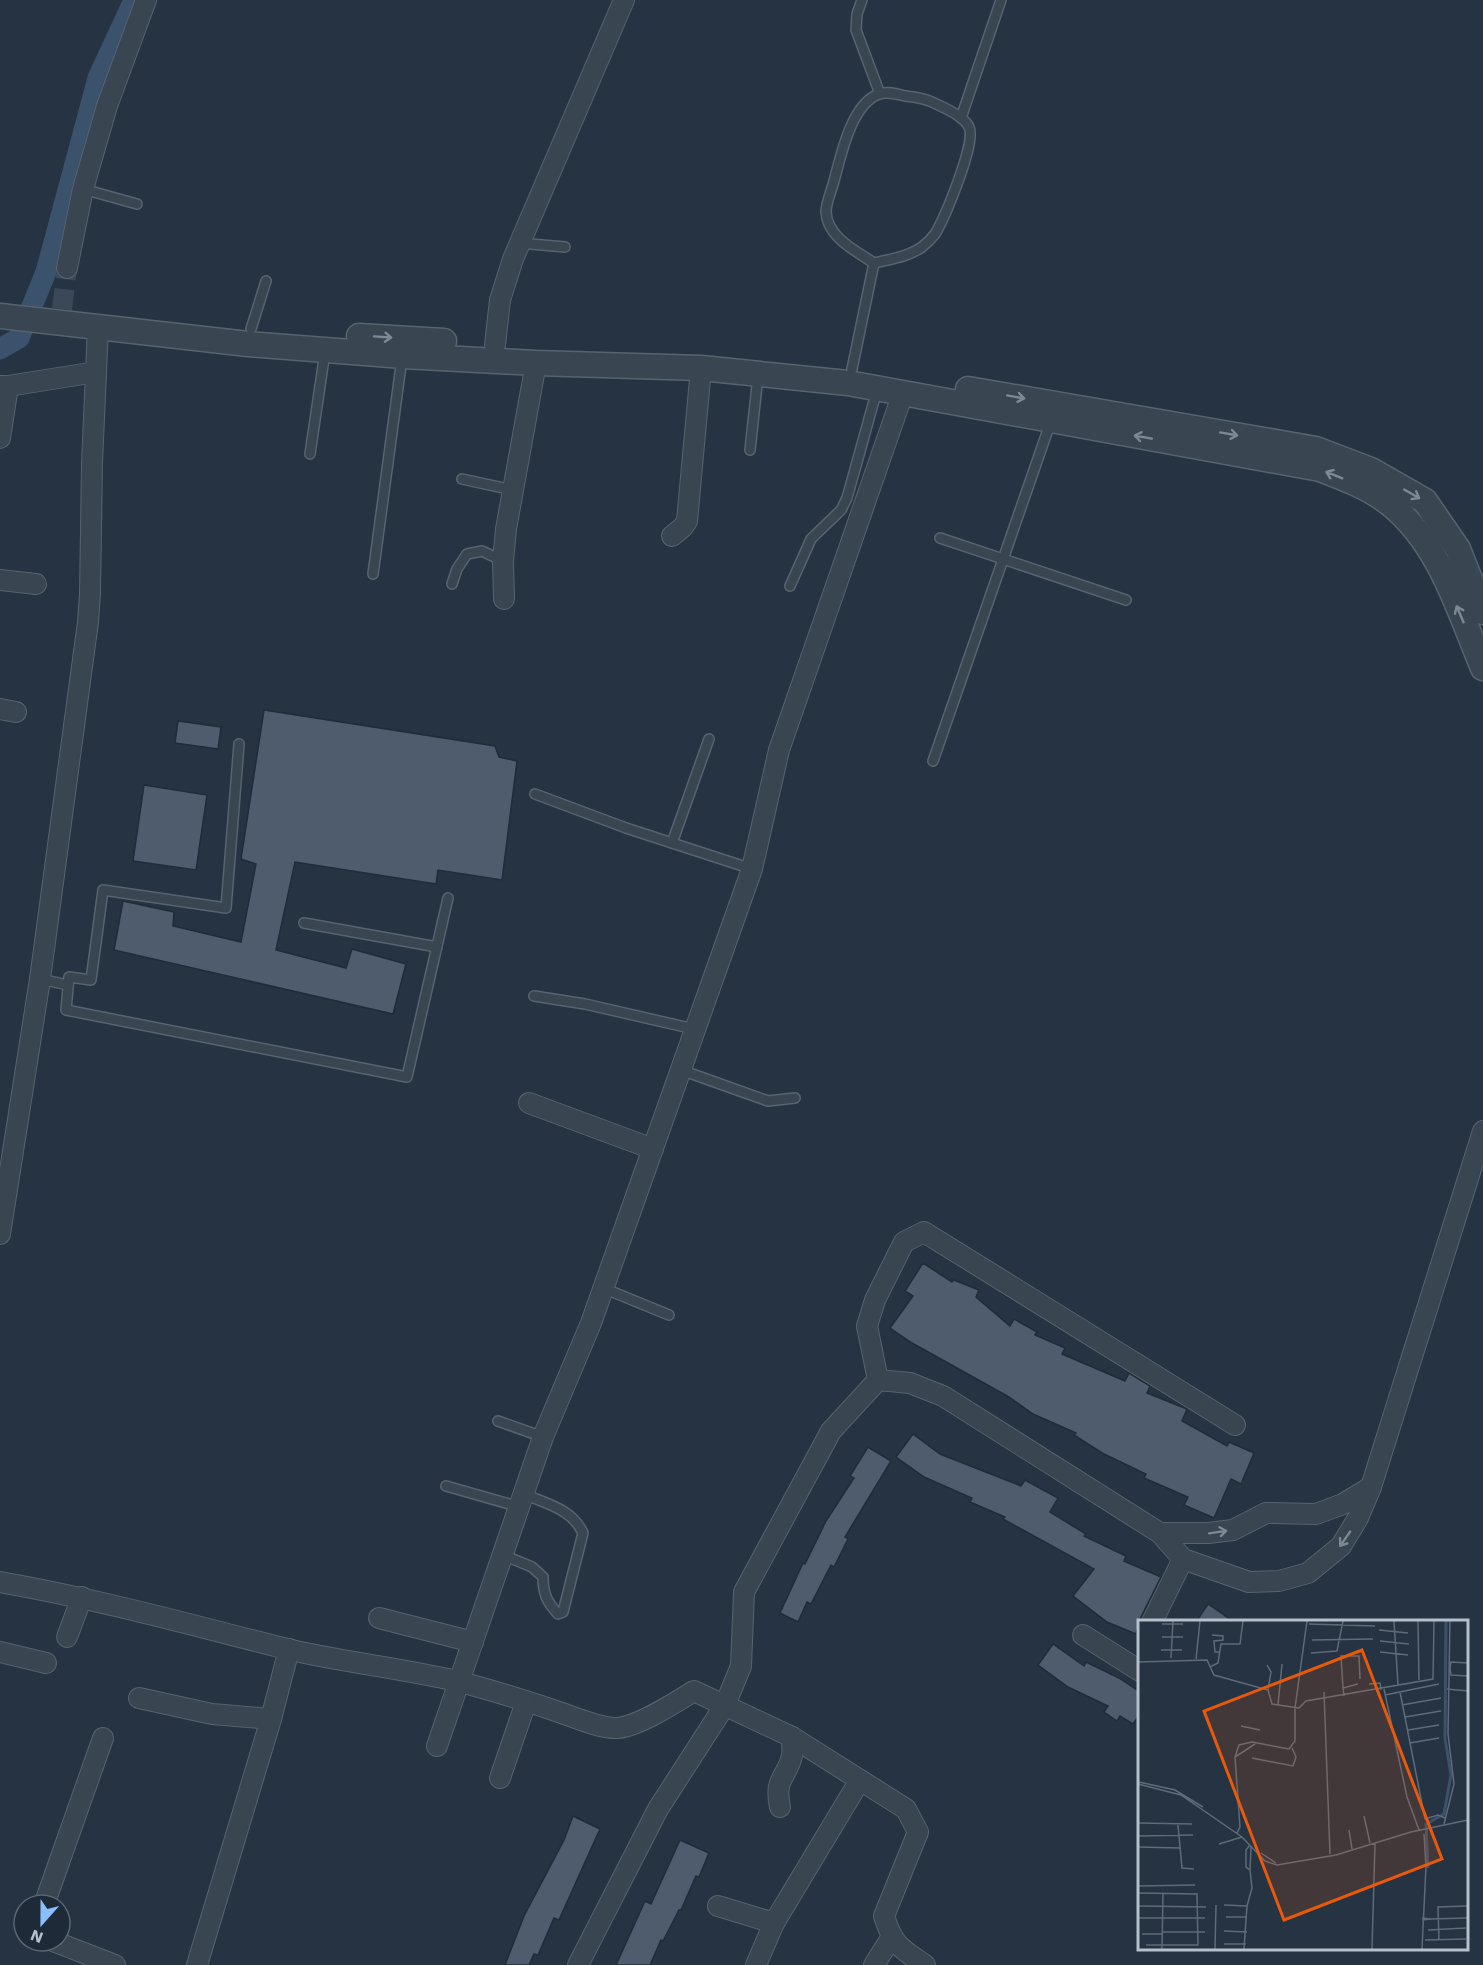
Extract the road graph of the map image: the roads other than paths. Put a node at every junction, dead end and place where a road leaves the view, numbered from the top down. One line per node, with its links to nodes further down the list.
1 (146, 0): 7 (street)
2 (624, 0): 9 (street)
3 (862, 0): 5 (lane)
4 (1001, 0): 6 (lane)
5 (880, 94): 6 (lane); 11 (lane)
6 (961, 117): 11 (lane)
7 (82, 189): 8 (lane); 12 (street)
8 (137, 204)
9 (519, 243): 10 (lane); 17 (street)
10 (565, 247)
11 (874, 263): 22 (lane)
12 (67, 268)
13 (266, 281): 16 (lane)
14 (1, 311): 15 (street)
15 (98, 321): 16 (street); 18 (street); 23 (street)
16 (251, 329): 17 (street, one-way to 17)
17 (495, 345): 22 (street)
18 (325, 350): 19 (street); 31 (lane)
19 (403, 356): 20 (street); 38 (lane)
20 (536, 363): 21 (street); 33 (street)
21 (700, 368): 24 (street); 34 (street)
22 (852, 369): 45 (street, one-way to 45)
23 (96, 372): 25 (street); 56 (street)
24 (758, 373): 26 (street); 30 (lane)
25 (4, 386): 29 (street)
26 (878, 388): 27 (street); 42 (lane)
27 (903, 393): 28 (street); 52 (street)
28 (1052, 421): 36 (lane); 46 (street, one-way to 28)
29 (0, 438)
30 (750, 450)
31 (310, 454)
32 (462, 479): 33 (lane)
33 (513, 490): 37 (street)
34 (672, 536)
35 (940, 538): 36 (lane)
36 (1004, 558): 44 (lane); 49 (lane)
37 (503, 561): 41 (lane); 43 (street)
38 (373, 574)
39 (0, 580): 40 (street)
40 (36, 584)
41 (452, 584)
42 (790, 586)
43 (504, 599)
44 (1126, 600)
45 (1483, 612)
46 (1483, 668)
47 (709, 739): 51 (lane)
48 (239, 744): 57 (lane)
49 (933, 761)
50 (535, 794): 51 (lane)
51 (672, 843): 52 (lane)
52 (752, 869): 59 (street)
53 (448, 898): 55 (lane)
54 (304, 923): 55 (lane)
55 (436, 947): 57 (lane)
56 (40, 980): 57 (lane); 65 (street)
57 (68, 985)
58 (534, 996): 59 (lane)
59 (694, 1029): 60 (street)
60 (681, 1070): 61 (lane); 64 (street)
61 (795, 1098)
62 (529, 1103): 64 (street)
63 (1483, 1131): 73 (street)
64 (653, 1149): 66 (street)
65 (0, 1234)
66 (603, 1288): 67 (lane); 71 (street)
67 (669, 1315)
68 (878, 1380): 70 (street); 75 (street); 92 (street)
69 (498, 1421): 71 (lane)
70 (1235, 1425)
71 (543, 1437): 74 (street)
72 (446, 1486): 74 (lane)
73 (1371, 1487): 75 (street, one-way to 73); 77 (street, one-way to 77)
74 (522, 1501): 76 (street); 76 (lane)
75 (1160, 1533): 77 (street)
76 (504, 1555): 84 (street)
77 (1183, 1559): 81 (street)
78 (0, 1582): 79 (street)
79 (82, 1597): 83 (street); 85 (street)
80 (379, 1618): 84 (street)
81 (1153, 1620)
82 (1083, 1635): 87 (street)
83 (68, 1637)
84 (473, 1642): 89 (street)
85 (289, 1649): 89 (street); 93 (street)
86 (0, 1652): 88 (street)
87 (1137, 1661)
88 (46, 1663)
89 (459, 1682): 91 (street); 96 (street)
90 (139, 1698): 93 (street)
91 (526, 1702): 92 (street); 97 (street)
92 (725, 1705): 94 (street); 107 (street)
93 (271, 1719): 106 (street)
94 (792, 1737): 98 (street); 99 (street)
95 (103, 1738): 100 (street)
96 (437, 1746)
97 (500, 1779)
98 (860, 1780): 102 (street); 103 (street)
99 (780, 1807)
100 (48, 1893)
101 (718, 1906): 102 (street)
102 (774, 1923): 108 (street)
103 (891, 1938): 109 (street); 110 (street)
104 (72, 1948): 105 (street)
105 (115, 1965)
106 (197, 1965)
107 (578, 1965)
108 (756, 1965)
109 (874, 1965)
110 (925, 1965)

